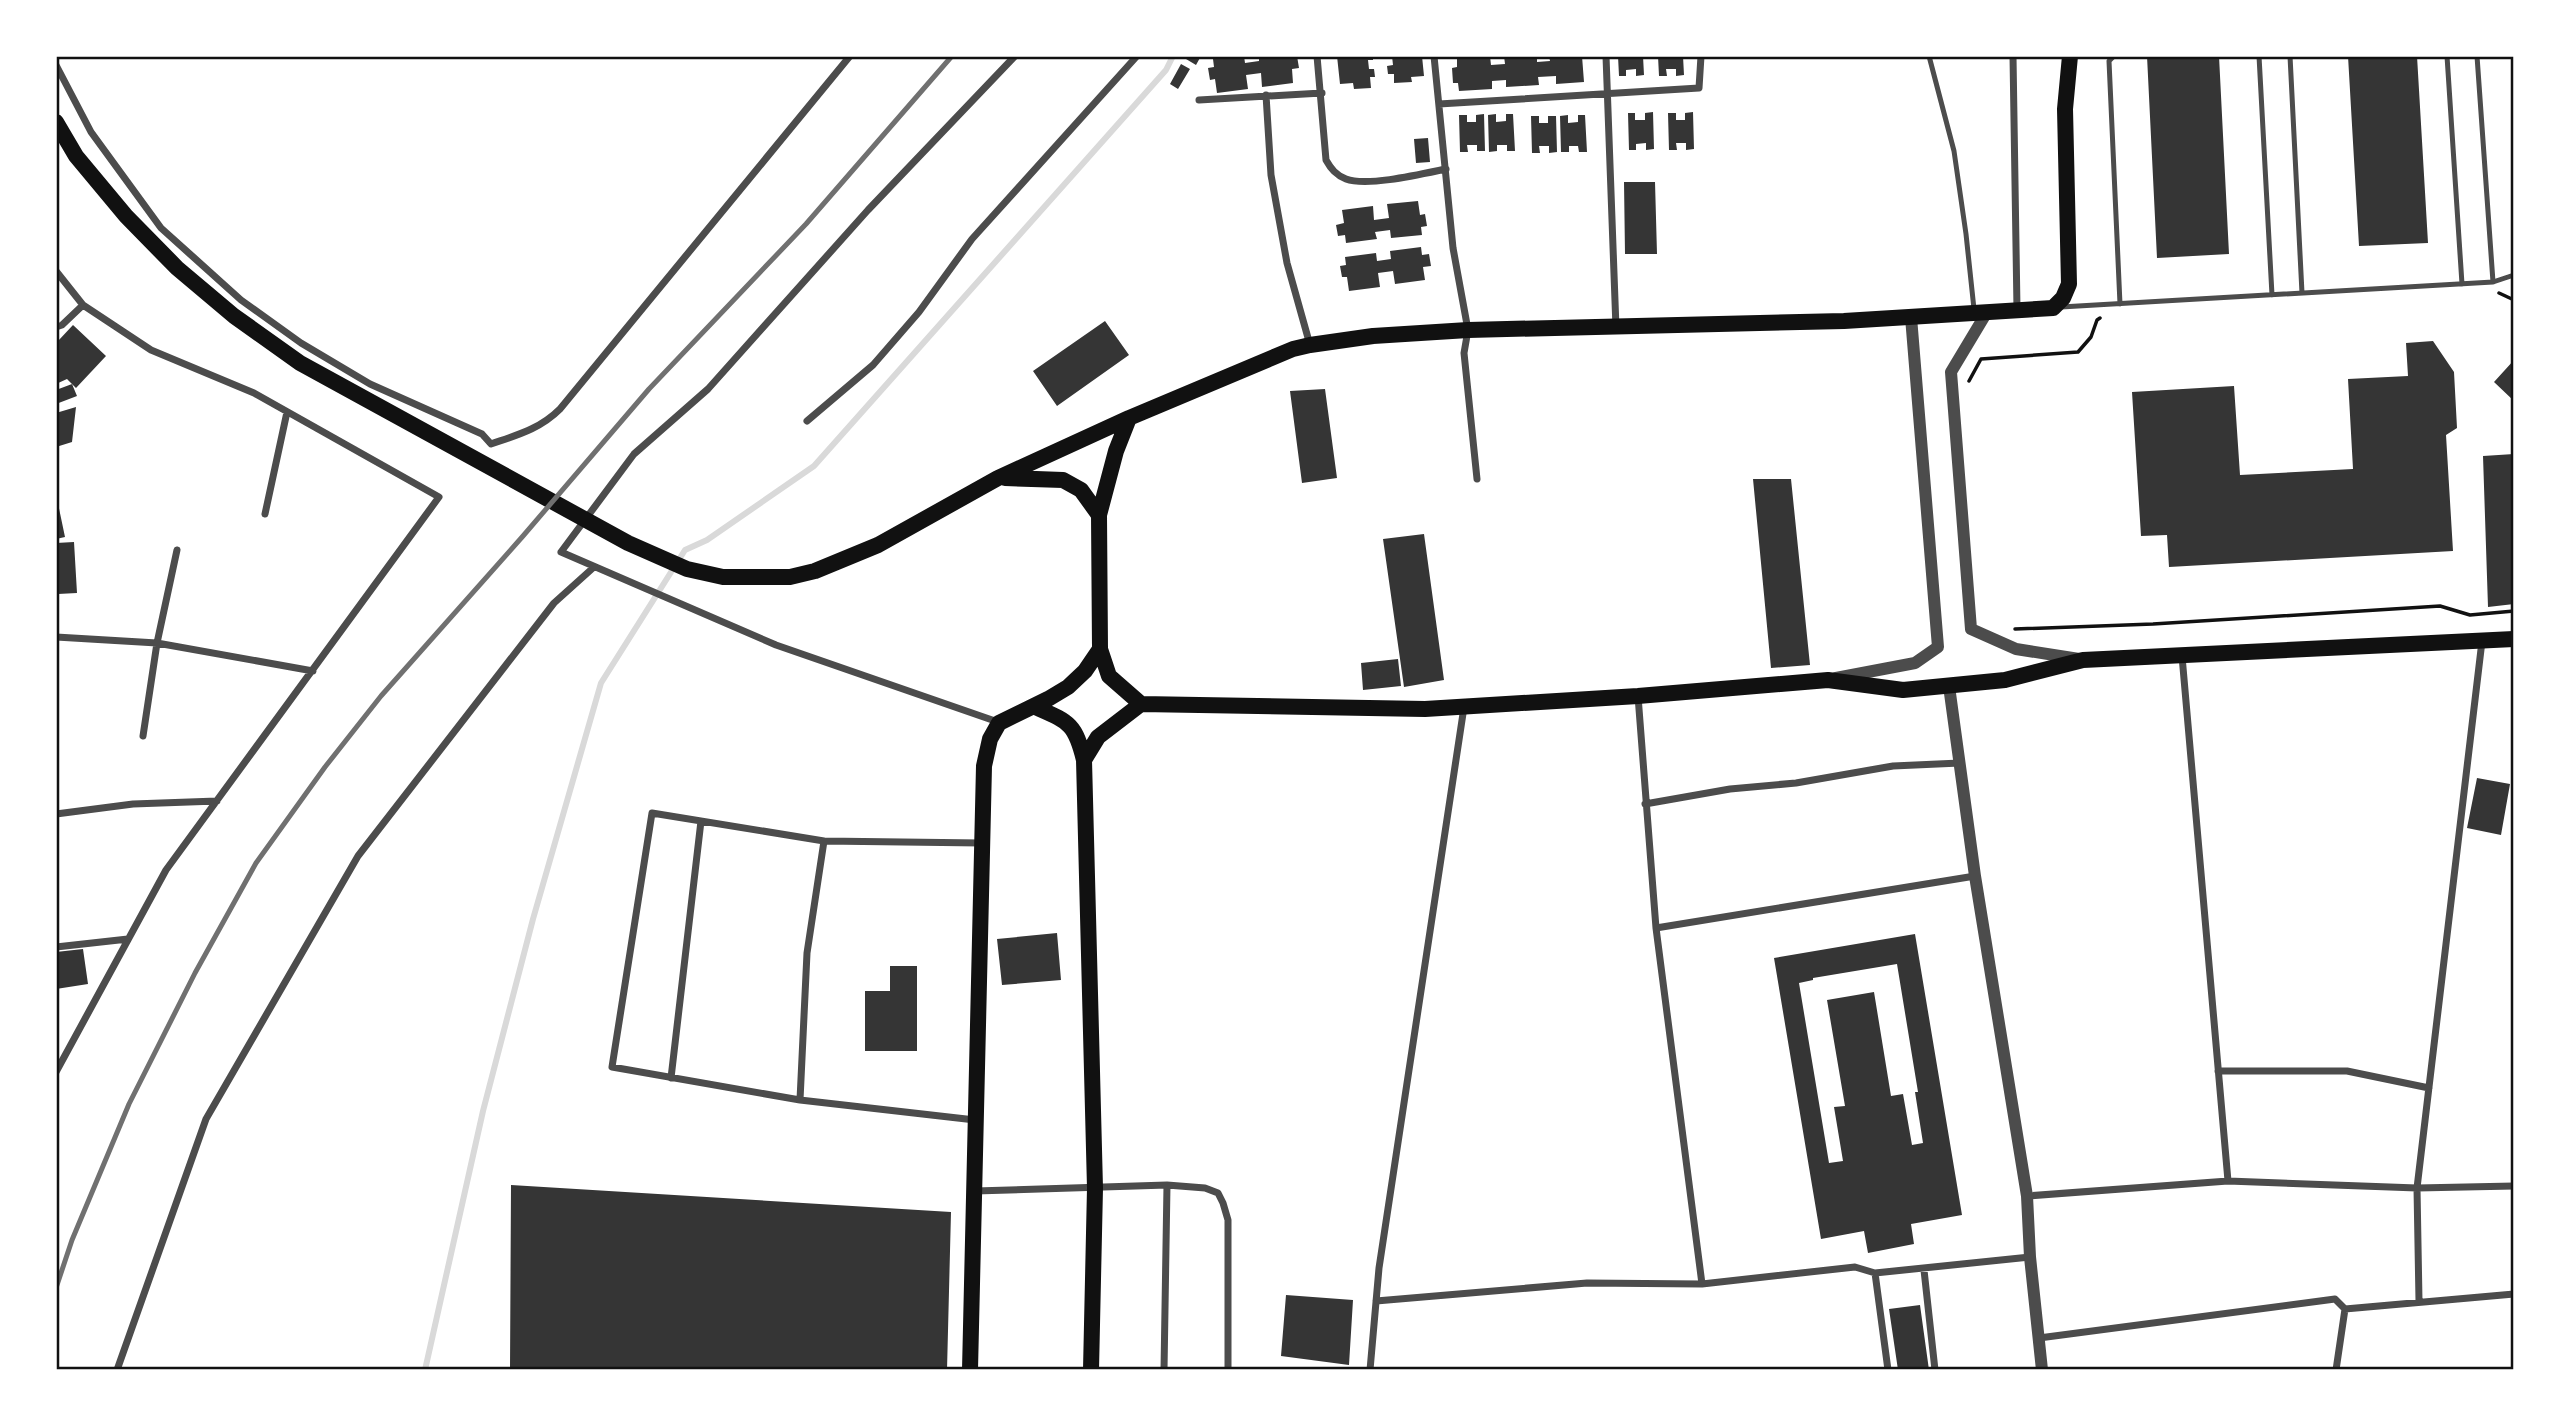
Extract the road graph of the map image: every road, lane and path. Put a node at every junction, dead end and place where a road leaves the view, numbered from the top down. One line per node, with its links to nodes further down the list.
1 (850, 56): 16 (street)
2 (1015, 56): 49 (street)
3 (1136, 56): 43 (street)
4 (1317, 56): 17 (street)
5 (1434, 56): 21 (street)
6 (1606, 56): 18 (street)
7 (1701, 56): 18 (street)
8 (1929, 56): 34 (lane)
9 (2013, 56): 33 (street)
10 (2070, 56): 32 (main road)
11 (2114, 56): 30 (lane)
12 (2259, 56): 29 (lane)
13 (2290, 56): 28 (lane)
14 (2447, 56): 27 (lane)
15 (2477, 56): 26 (lane)
16 (56, 65)
17 (1322, 93): 19 (street); 23 (street)
18 (1607, 93): 21 (street); 37 (street)
19 (1266, 95): 20 (street); 39 (street)
20 (1199, 100)
21 (1439, 104): 23 (street)
22 (56, 122): 44 (main road)
23 (1446, 169): 38 (street)
24 (56, 271): 31 (street)
25 (2514, 275): 26 (lane)
26 (2493, 282): 27 (lane)
27 (2462, 284): 28 (lane)
28 (2302, 293): 29 (lane)
29 (2272, 295): 30 (lane)
30 (2120, 304): 32 (lane); 40 (path)
31 (83, 305): 36 (street); 41 (street)
32 (2053, 307): 33 (main road)
33 (2017, 310): 34 (main road)
34 (1981, 312): 35 (main road); 58 (street)
35 (1911, 317): 37 (main road); 60 (street)
36 (56, 327)
37 (1616, 328): 38 (main road)
38 (1468, 330): 39 (main road); 45 (street)
39 (1310, 345): 42 (main road)
40 (1967, 386)
41 (287, 412): 46 (street); 59 (street)
42 (1129, 418): 44 (main road); 47 (main road)
43 (807, 421)
44 (998, 478): 47 (main road)
45 (1477, 479)
46 (265, 514)
47 (1099, 515): 56 (main road)
48 (177, 550): 55 (street)
49 (594, 567): 66 (street); 102 (street)
50 (2514, 611): 51 (path)
51 (2008, 629)
52 (56, 637): 55 (street)
53 (2514, 639): 54 (main road)
54 (2482, 640): 57 (main road); 83 (street)
55 (158, 643): 59 (street); 67 (street)
56 (1100, 649): 63 (main road); 64 (main road)
57 (2182, 654): 58 (main road); 80 (street)
58 (2083, 660): 61 (main road)
59 (313, 671): 70 (street)
60 (1828, 680): 61 (main road); 62 (main road)
61 (1949, 685): 69 (street)
62 (1638, 696): 65 (main road); 71 (street)
63 (1141, 704): 65 (main road); 68 (main road)
64 (1035, 706): 66 (main road); 68 (main road)
65 (1464, 706): 98 (street)
66 (999, 723): 75 (main road)
67 (143, 736)
68 (1084, 760): 89 (main road)
69 (1960, 763): 71 (street); 76 (street)
70 (217, 801): 72 (street); 78 (street)
71 (1645, 804): 77 (street)
72 (56, 814)
73 (701, 821): 74 (street); 82 (street); 82 (street)
74 (824, 841): 75 (street); 84 (street)
75 (982, 843): 85 (main road)
76 (1975, 876): 77 (street); 92 (street)
77 (1656, 928): 96 (street)
78 (128, 939): 79 (street); 81 (street)
79 (56, 947)
80 (2218, 1071): 83 (street); 86 (street)
81 (56, 1072)
82 (671, 1078): 84 (street)
83 (2429, 1088): 90 (street)
84 (800, 1100): 85 (street)
85 (975, 1120): 91 (main road)
86 (2228, 1181): 90 (street); 92 (street)
87 (1167, 1185): 89 (street); 105 (street); 106 (street)
88 (2514, 1186): 90 (street)
89 (1095, 1188): 91 (street); 104 (main road)
90 (2417, 1188): 99 (street)
91 (974, 1191): 103 (main road)
92 (2027, 1196): 93 (street)
93 (2030, 1257): 94 (street); 101 (street)
94 (1924, 1270): 95 (street); 109 (street)
95 (1875, 1273): 96 (street); 108 (street)
96 (1702, 1284): 98 (street)
97 (2514, 1294): 99 (street)
98 (1376, 1301): 107 (street)
99 (2419, 1301): 100 (street)
100 (2345, 1309): 101 (street); 111 (street)
101 (2039, 1338): 110 (street)
102 (117, 1370)
103 (970, 1370)
104 (1091, 1370)
105 (1164, 1370)
106 (1228, 1370)
107 (1370, 1370)
108 (1888, 1370)
109 (1934, 1370)
110 (2042, 1370)
111 (2336, 1370)

